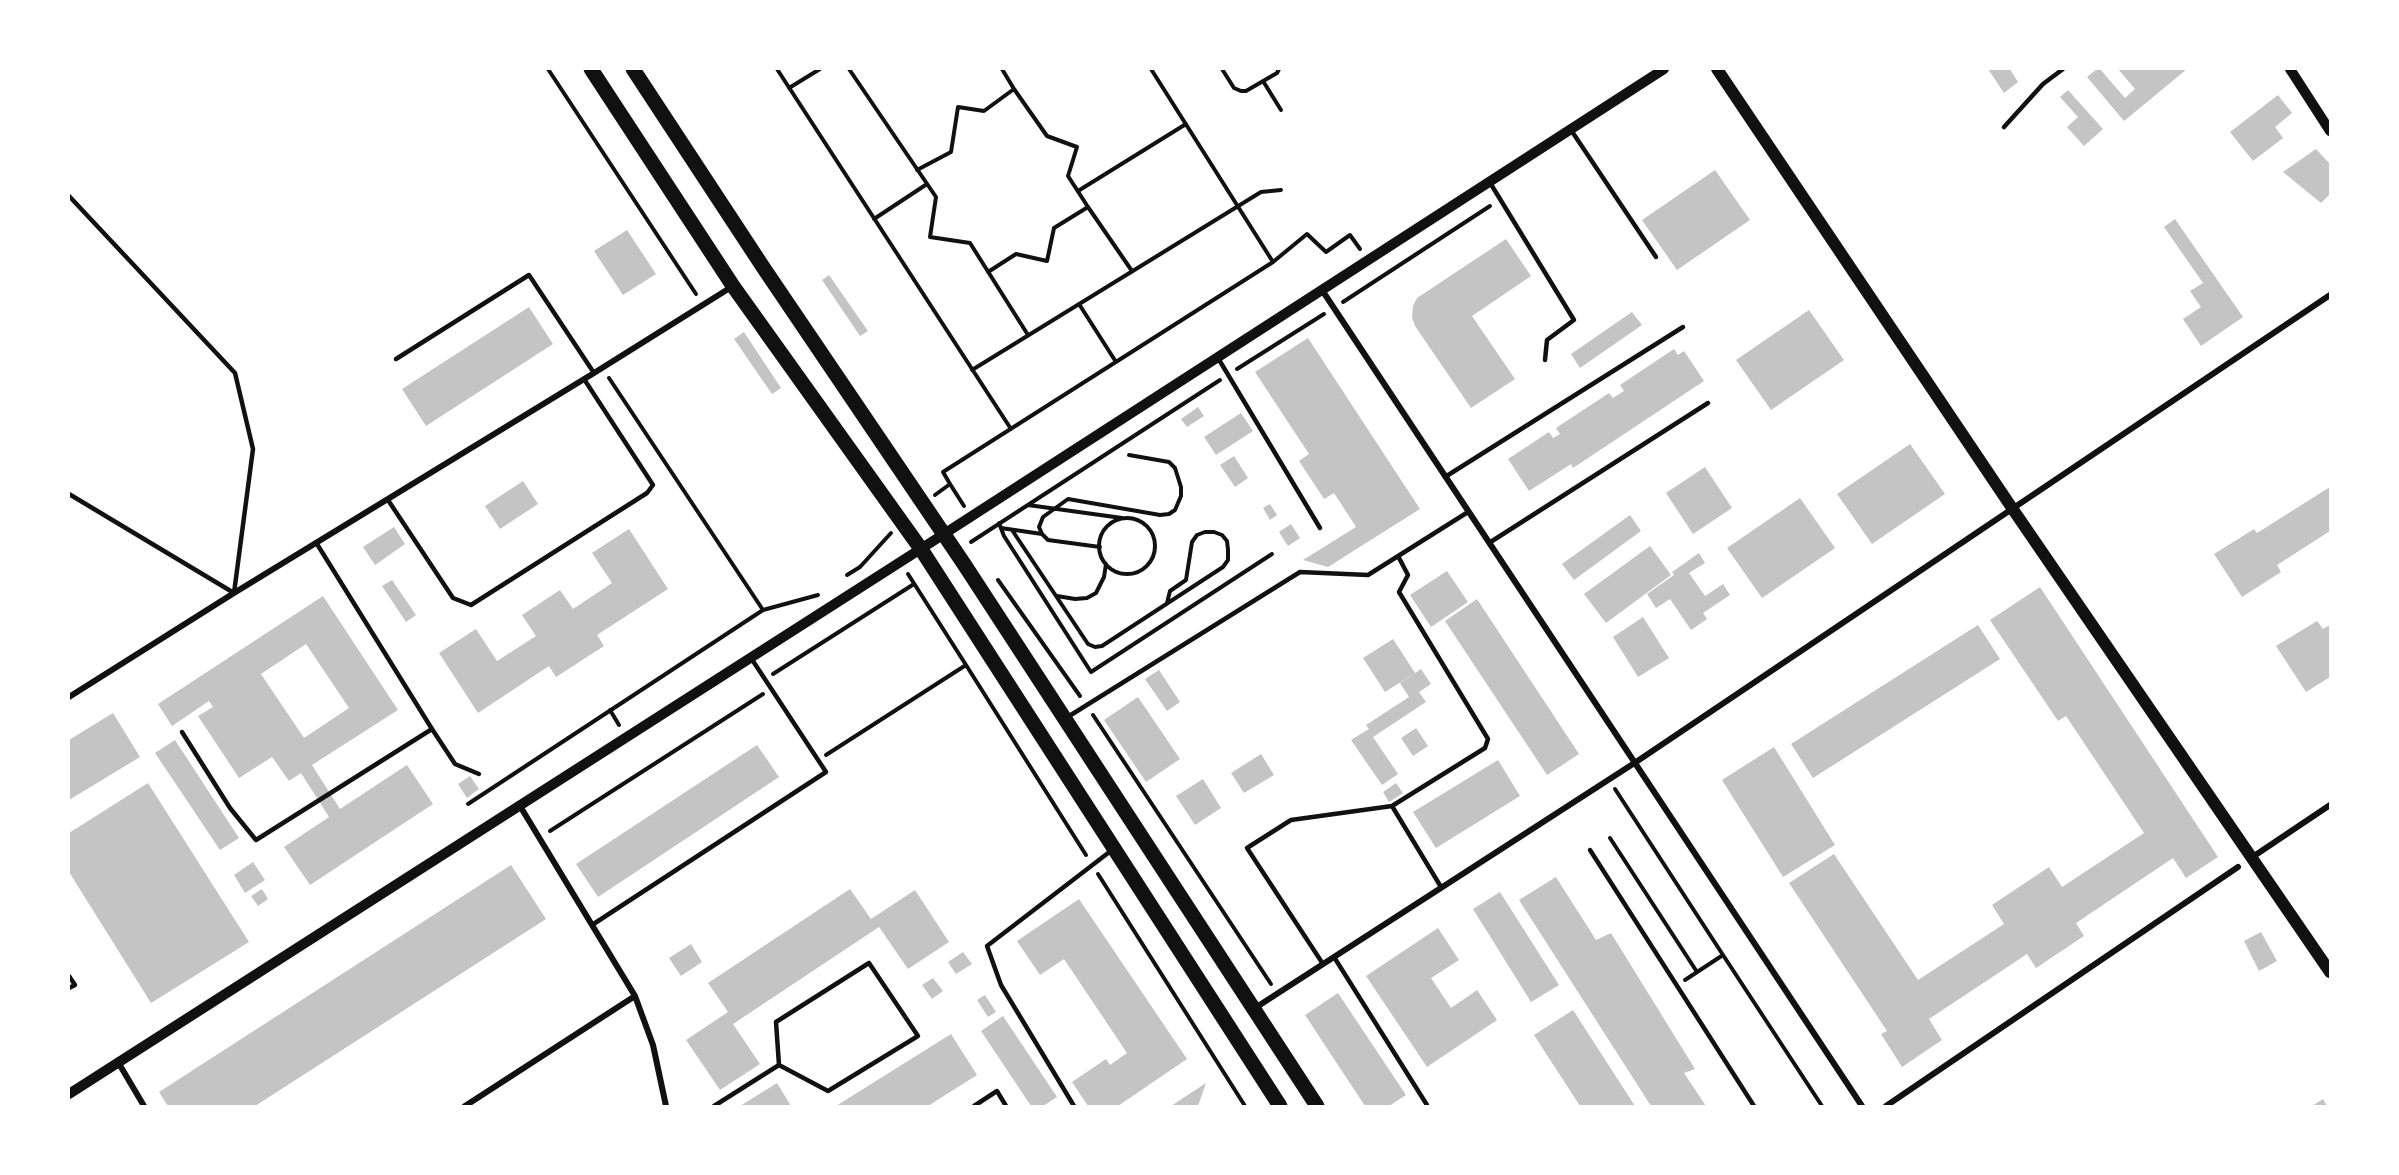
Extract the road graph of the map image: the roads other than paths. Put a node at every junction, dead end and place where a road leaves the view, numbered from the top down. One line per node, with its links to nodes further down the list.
1 (591, 69): 13 (main road)
2 (633, 69): 29 (main road)
3 (1665, 69): 8 (street)
4 (1716, 69): 26 (main road)
5 (2063, 69): 7 (lane)
6 (2290, 69): 9 (street)
7 (2004, 127)
8 (1570, 129): 10 (street); 12 (lane)
9 (2330, 132)
10 (1489, 181): 14 (street); 19 (lane)
11 (69, 195): 34 (lane)
12 (1656, 257)
13 (733, 286): 20 (street); 32 (main road)
14 (1322, 290): 17 (street); 23 (street)
15 (2330, 295): 26 (street)
16 (1683, 327): 23 (lane)
17 (1218, 357): 28 (lane); 29 (street)
18 (396, 359): 20 (lane)
19 (1545, 360)
20 (594, 373): 21 (street)
21 (584, 380): 25 (street); 25 (lane)
22 (1708, 403): 30 (lane)
23 (1445, 477): 27 (street)
24 (69, 494): 34 (lane)
25 (388, 500): 31 (street)
26 (2012, 508): 40 (street); 47 (main road)
27 (1468, 512): 30 (street); 33 (lane)
28 (1320, 528)
29 (944, 534): 32 (street); 37 (main road)
30 (1489, 543): 40 (street)
31 (317, 544): 34 (street); 38 (lane)
32 (921, 549): 35 (street); 45 (main road)
33 (1398, 556): 37 (lane); 44 (lane)
34 (234, 592): 36 (street)
35 (751, 658): 43 (street); 50 (lane)
36 (69, 697)
37 (1065, 719): 57 (main road)
38 (432, 729): 39 (lane); 41 (lane)
39 (182, 732)
40 (1635, 762): 49 (street); 72 (street)
41 (479, 774)
42 (2330, 805): 47 (street)
43 (520, 806): 50 (street); 58 (street)
44 (1392, 806): 49 (lane); 52 (lane)
45 (1114, 849): 68 (lane); 69 (main road)
46 (1590, 850): 71 (lane)
47 (2251, 858): 53 (main road)
48 (2238, 867): 73 (street)
49 (1441, 886): 51 (street)
50 (592, 925): 56 (street)
51 (1334, 957): 52 (street); 61 (lane)
52 (1323, 964): 57 (street)
53 (2330, 972)
54 (69, 976): 55 (lane)
55 (69, 988)
56 (635, 996): 63 (street); 64 (street)
57 (1255, 1008): 70 (main road)
58 (118, 1062): 60 (street); 62 (street)
59 (779, 1065): 59 (lane); 65 (lane)
60 (69, 1094)
61 (1427, 1105)
62 (144, 1106)
63 (465, 1106)
64 (666, 1106)
65 (714, 1106)
66 (974, 1106): 67 (lane)
67 (1006, 1106)
68 (1074, 1106)
69 (1280, 1106)
70 (1317, 1106)
71 (1754, 1106)
72 (1862, 1106)
73 (1886, 1106)

